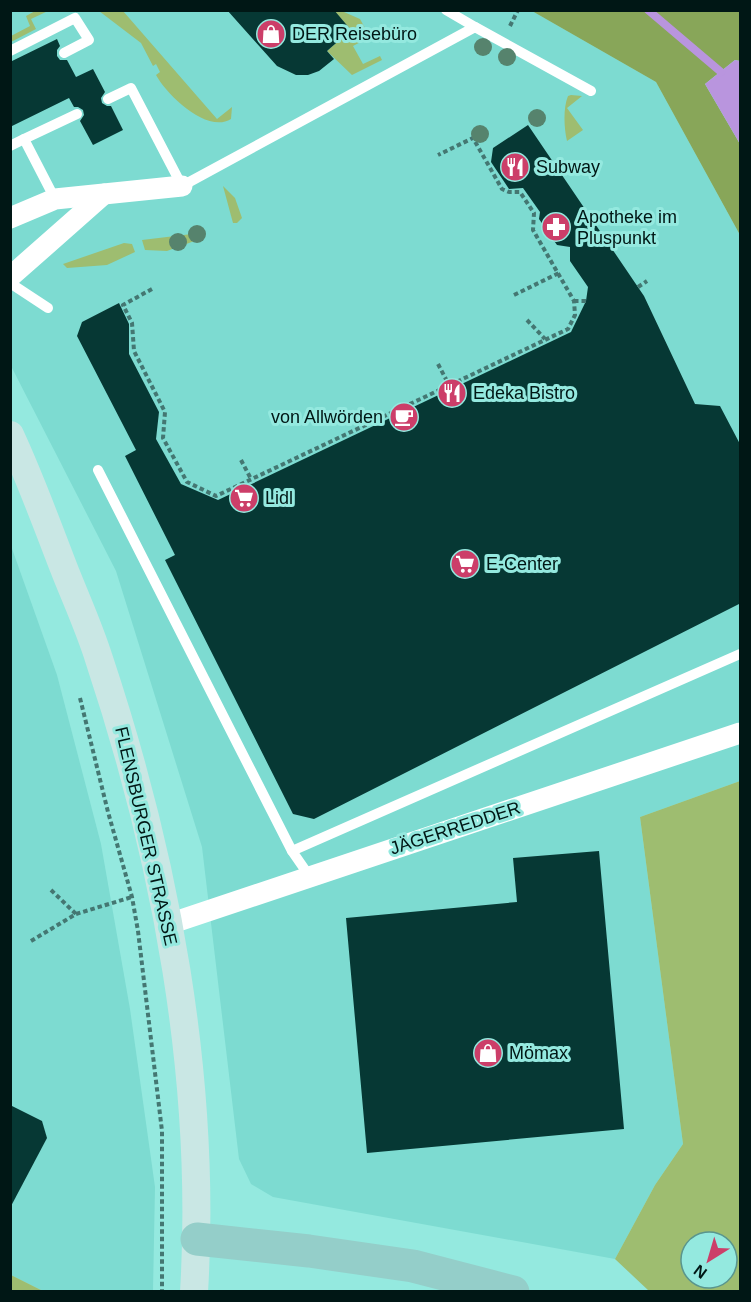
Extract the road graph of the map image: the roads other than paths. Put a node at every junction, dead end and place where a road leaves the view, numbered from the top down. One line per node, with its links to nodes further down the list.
1 (446, 10): 2 (lane)
2 (475, 27): 5 (lane); 10 (lane)
3 (10, 51): 4 (lane)
4 (64, 53)
5 (591, 92)
6 (108, 99): 10 (lane)
7 (77, 114): 8 (lane)
8 (24, 140): 9 (lane); 12 (lane)
9 (10, 146)
10 (182, 186): 11 (street)
11 (104, 194): 12 (street); 14 (street)
12 (55, 199): 13 (street)
13 (10, 218)
14 (10, 277)
15 (10, 283): 16 (lane)
16 (48, 308)
17 (10, 435): 23 (street, FLENSBURGER STRASSE)
18 (98, 470): 21 (lane)
19 (741, 654): 21 (lane)
20 (741, 733): 22 (street, JÄGERREDDER)
21 (292, 851): 22 (lane)
22 (310, 877): 23 (street, JÄGERREDDER)
23 (169, 924): 24 (street, FLENSBURGER STRASSE)
24 (197, 1239): 25 (street, FLENSBURGER STRASSE); 26 (main road)
25 (194, 1292)
26 (513, 1292)

